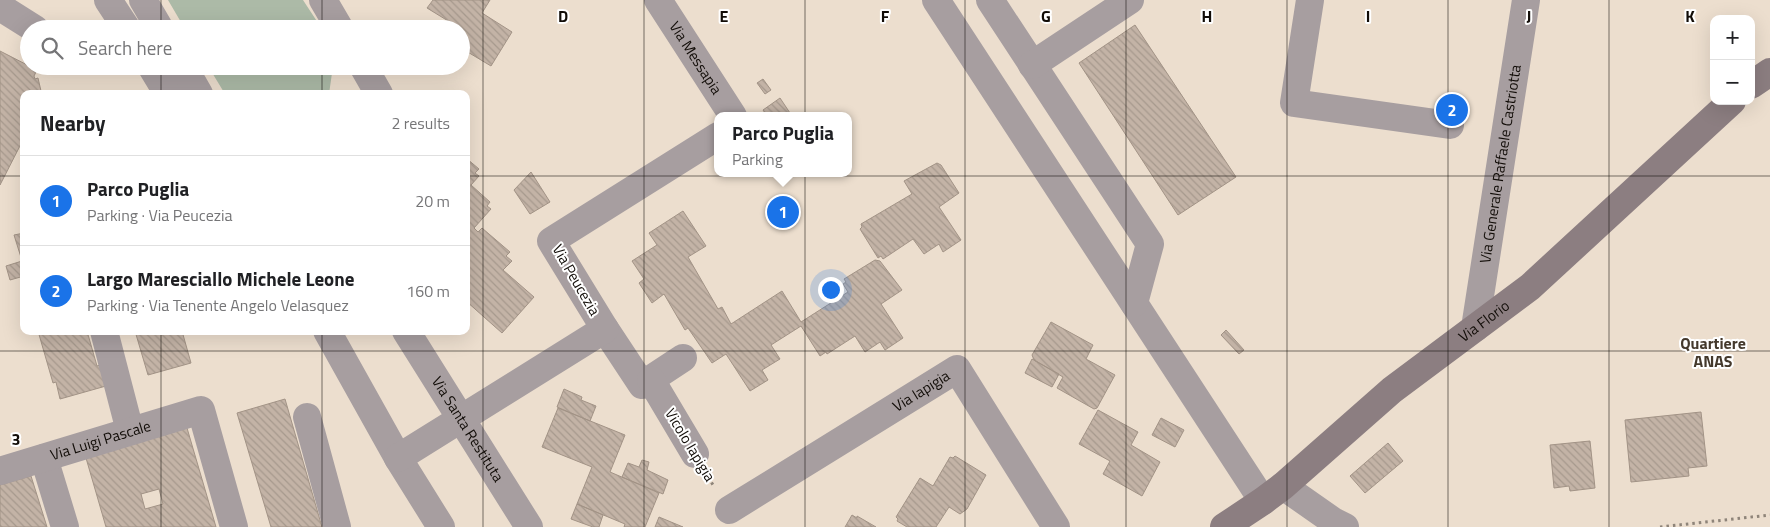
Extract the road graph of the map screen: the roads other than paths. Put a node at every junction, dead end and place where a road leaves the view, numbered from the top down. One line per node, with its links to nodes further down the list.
1 (108, 0): 12 (street)
2 (143, 0): 13 (street)
3 (323, 0): 14 (street)
4 (658, 0): 25 (street, Via Messapia)
5 (936, 0): 28 (street)
6 (990, 0): 15 (street)
7 (1130, 0): 15 (street)
8 (1310, 0): 26 (street)
9 (1526, 0): 29 (street, Via Generale Raffaele Castriotta)
10 (0, 7): 11 (street)
11 (21, 20)
12 (121, 20)
13 (155, 20)
14 (335, 20)
15 (1032, 65): 28 (street)
16 (1770, 72): 20 (street)
17 (156, 75): 21 (street)
18 (187, 75): 22 (street)
19 (368, 75): 23 (street)
20 (1755, 82)
21 (166, 90)
22 (197, 90)
23 (377, 90)
24 (1728, 105): 29 (street, Via Florio)
25 (730, 112)
26 (1450, 125)
27 (714, 139): 30 (street, Via Peucezia)
28 (1134, 303): 43 (street)
29 (1475, 328): 43 (street, Via Florio)
30 (605, 329): 35 (street); 37 (street, Via Peucezia)
31 (105, 335): 38 (street)
32 (329, 335): 41 (street)
33 (408, 335): 37 (street, Via Santa Restituta)
34 (683, 358): 35 (street)
35 (651, 380): 39 (street, Vicolo Iapigia)
36 (307, 417): 47 (street)
37 (461, 420): 41 (street, Via Peucezia); 49 (street, Via Santa Restituta)
38 (130, 431): 40 (street, Via Luigi Pascale); 46 (street, Via Luigi Pascale)
39 (695, 454)
40 (44, 458): 42 (street, Via Luigi Pascale); 45 (street)
41 (398, 458): 48 (street)
42 (0, 471)
43 (1273, 493): 51 (street, Via Florio); 52 (street)
44 (729, 510): 50 (street, Via Iapigia)
45 (65, 527)
46 (234, 527)
47 (337, 527)
48 (441, 527)
49 (529, 527)
50 (1056, 527)
51 (1224, 527)
52 (1345, 527)

